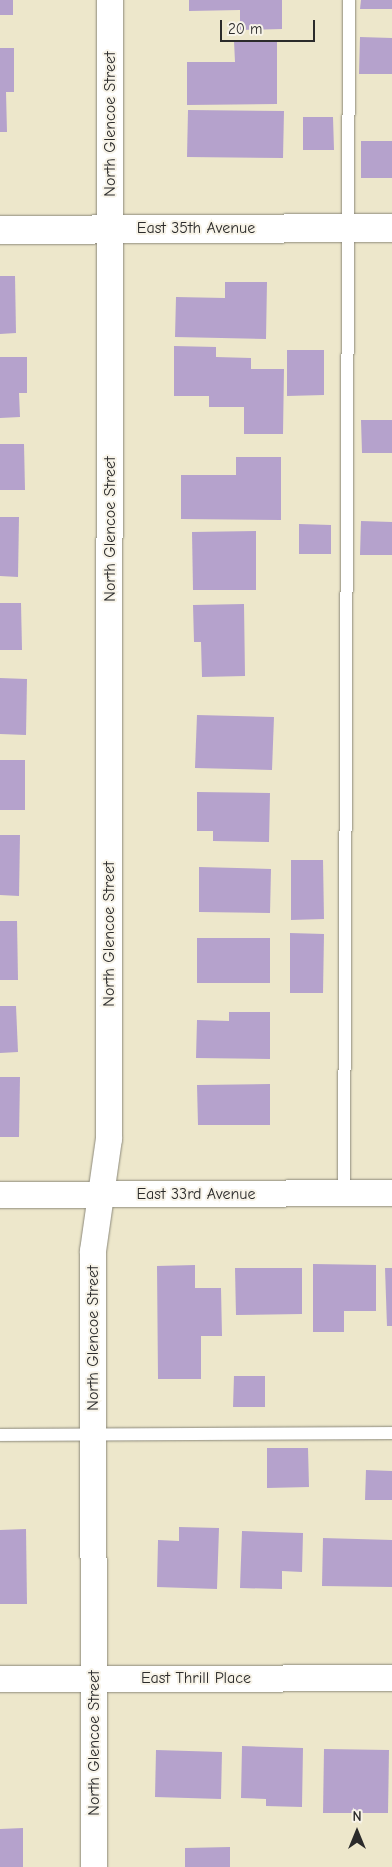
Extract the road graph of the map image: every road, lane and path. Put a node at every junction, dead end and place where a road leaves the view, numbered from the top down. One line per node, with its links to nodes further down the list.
1 (110, 0): 5 (street, North Glencoe Street)
2 (349, 0): 3 (lane)
3 (349, 228): 4 (street, East 35th Avenue); 5 (street, East 35th Avenue); 7 (lane)
4 (392, 228)
5 (109, 229): 6 (street, East 35th Avenue); 9 (street, North Glencoe Street)
6 (0, 230)
7 (344, 1193): 8 (street, East 33rd Avenue); 9 (street, East 33rd Avenue)
8 (392, 1193)
9 (100, 1194): 10 (street, East 33rd Avenue); 11 (street, North Glencoe Street)
10 (0, 1195)
11 (93, 1434): 12 (lane); 13 (lane); 14 (street, North Glencoe Street)
12 (392, 1434)
13 (0, 1435)
14 (94, 1678): 15 (street, East Thrill Place); 16 (street, East Thrill Place); 17 (street, North Glencoe Street)
15 (392, 1678)
16 (0, 1679)
17 (94, 1867)

